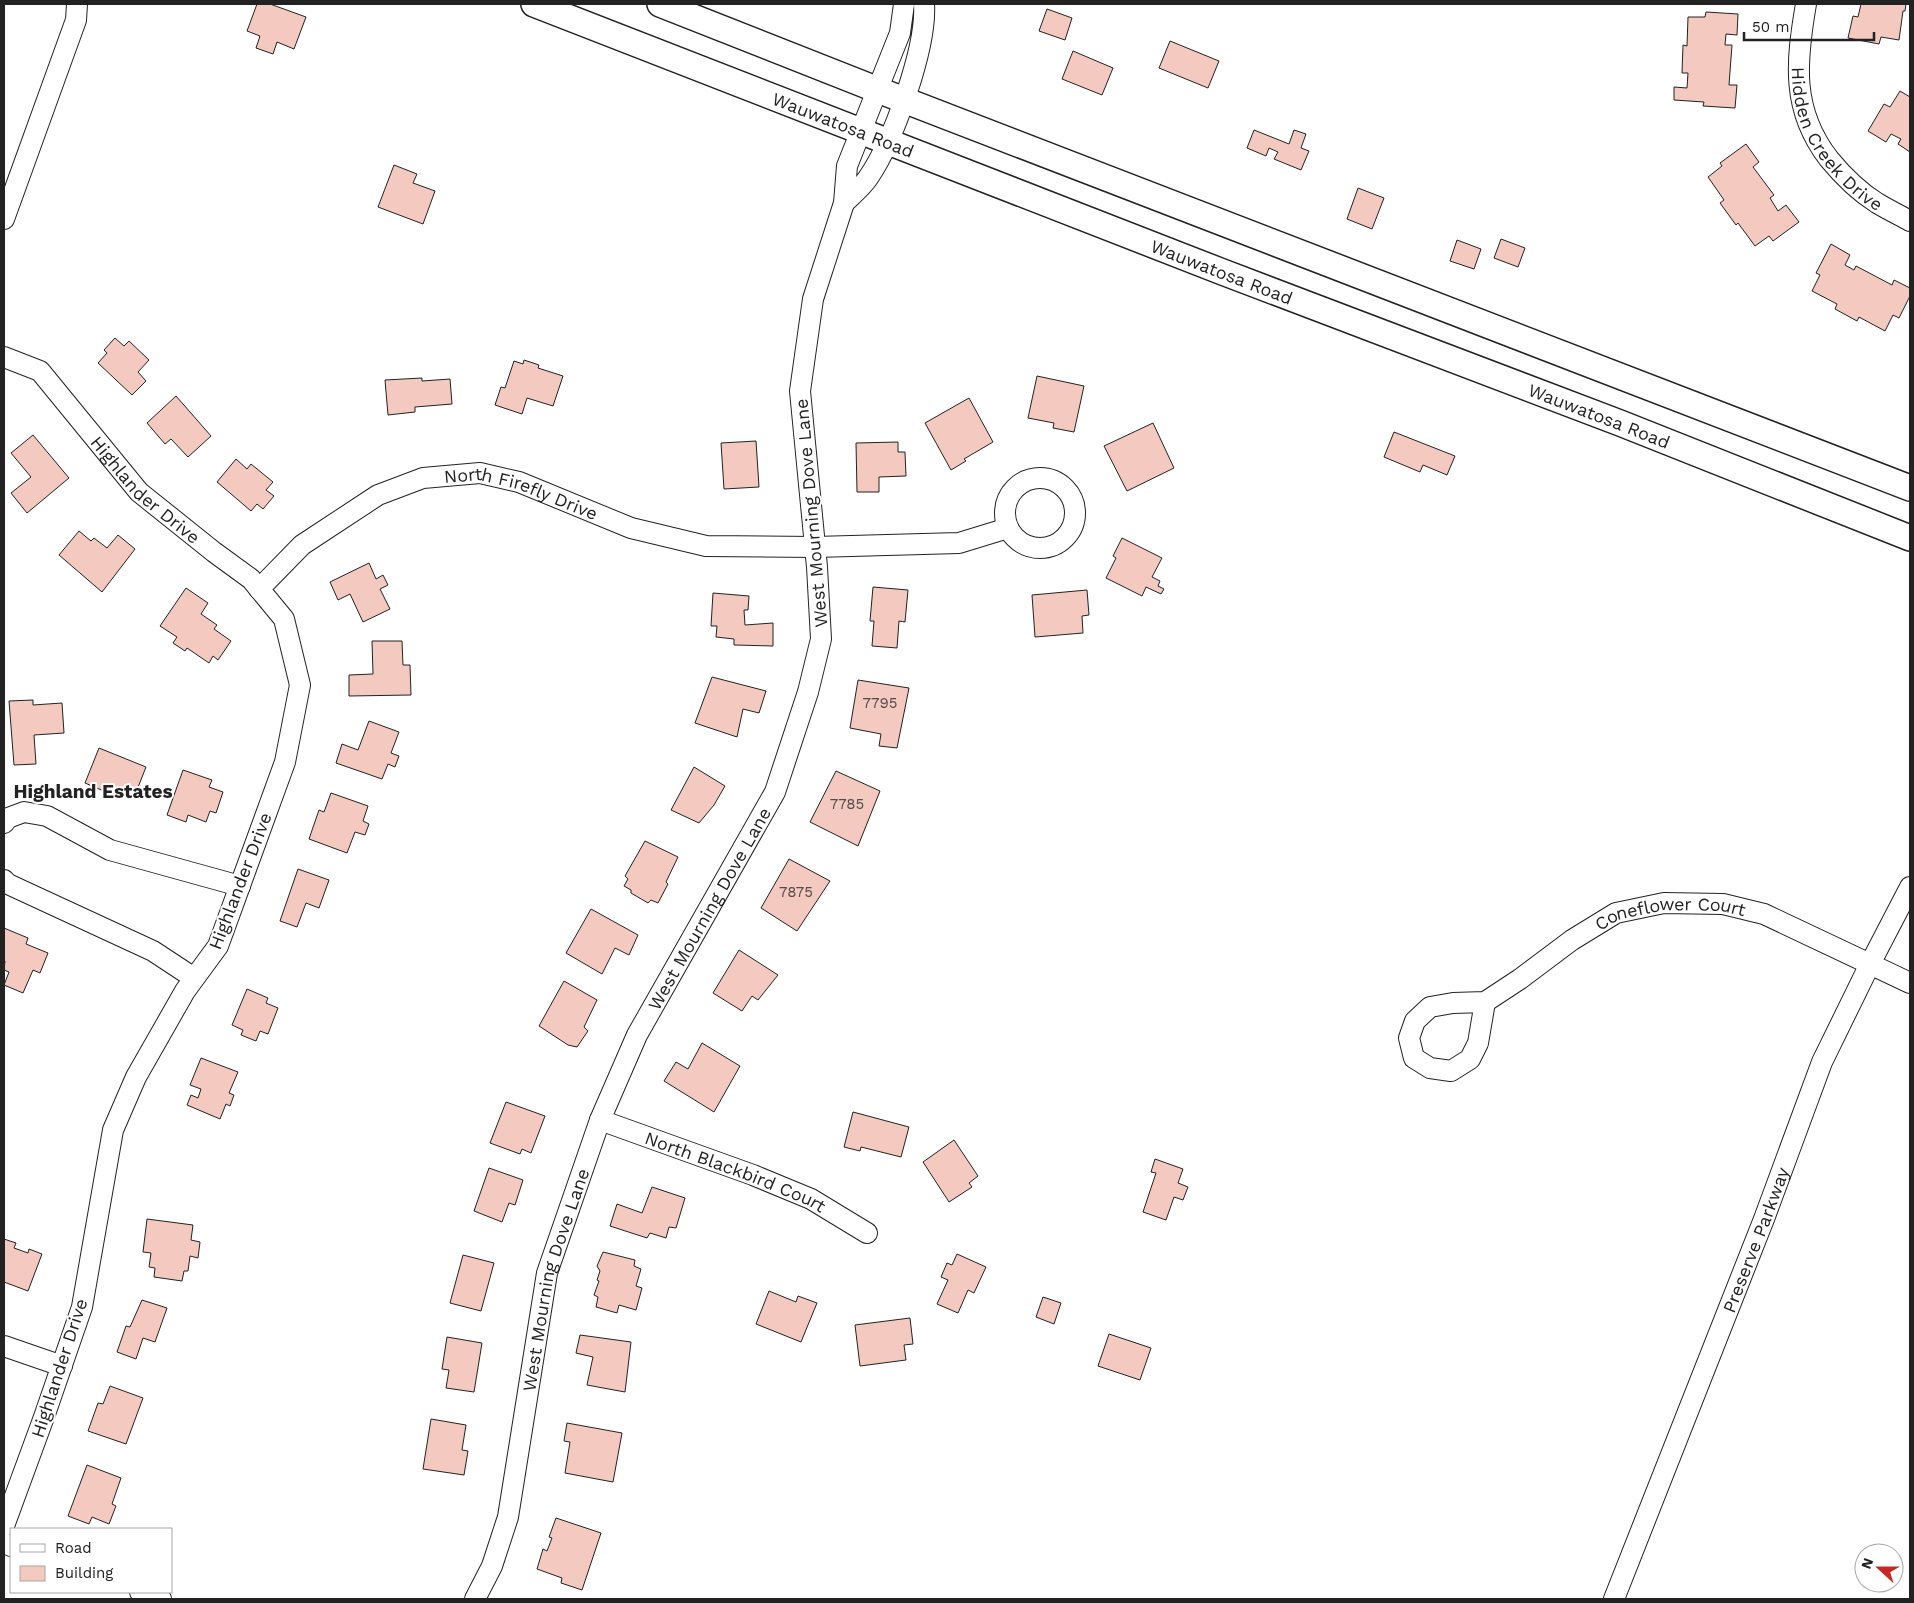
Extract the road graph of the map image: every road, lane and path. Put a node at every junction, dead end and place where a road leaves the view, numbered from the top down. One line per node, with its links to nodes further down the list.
1 (77, 4): 12 (street)
2 (534, 4): 9 (main road, Wauwatosa Road)
3 (660, 4): 7 (main road)
4 (904, 4): 7 (street)
5 (924, 4): 8 (street)
6 (1806, 4): 13 (street, Hidden Creek Drive)
7 (878, 90): 8 (main road); 9 (street)
8 (904, 100): 10 (street); 15 (main road)
9 (862, 131): 10 (main road, Wauwatosa Road); 11 (street)
10 (888, 142): 11 (street); 17 (main road, Wauwatosa Road)
11 (844, 203): 18 (street, West Mourning Dove Lane)
12 (4, 220)
13 (1910, 221)
14 (4, 357): 19 (street, Highlander Drive)
15 (1910, 488)
16 (1008, 528): 18 (street, North Firefly Drive)
17 (1910, 538)
18 (815, 547): 19 (street, North Firefly Drive); 28 (street, West Mourning Dove Lane)
19 (259, 589): 22 (street, Highlander Drive)
20 (4, 823): 22 (street)
21 (4, 880): 25 (street)
22 (240, 886): 25 (street, Highlander Drive)
23 (1910, 887): 24 (street, Preserve Parkway)
24 (1870, 964): 26 (street, Coneflower Court); 27 (street, Coneflower Court); 36 (street, Preserve Parkway)
25 (194, 978): 31 (street, Highlander Drive)
26 (1910, 983)
27 (1485, 1002)
28 (600, 1120): 29 (street, North Blackbird Court); 35 (street, West Mourning Dove Lane)
29 (867, 1233)
30 (4, 1346): 31 (street)
31 (62, 1366): 32 (street, Highlander Drive)
32 (4, 1526)
33 (143, 1593): 34 (street)
34 (161, 1599)
35 (475, 1599)
36 (1614, 1599)

